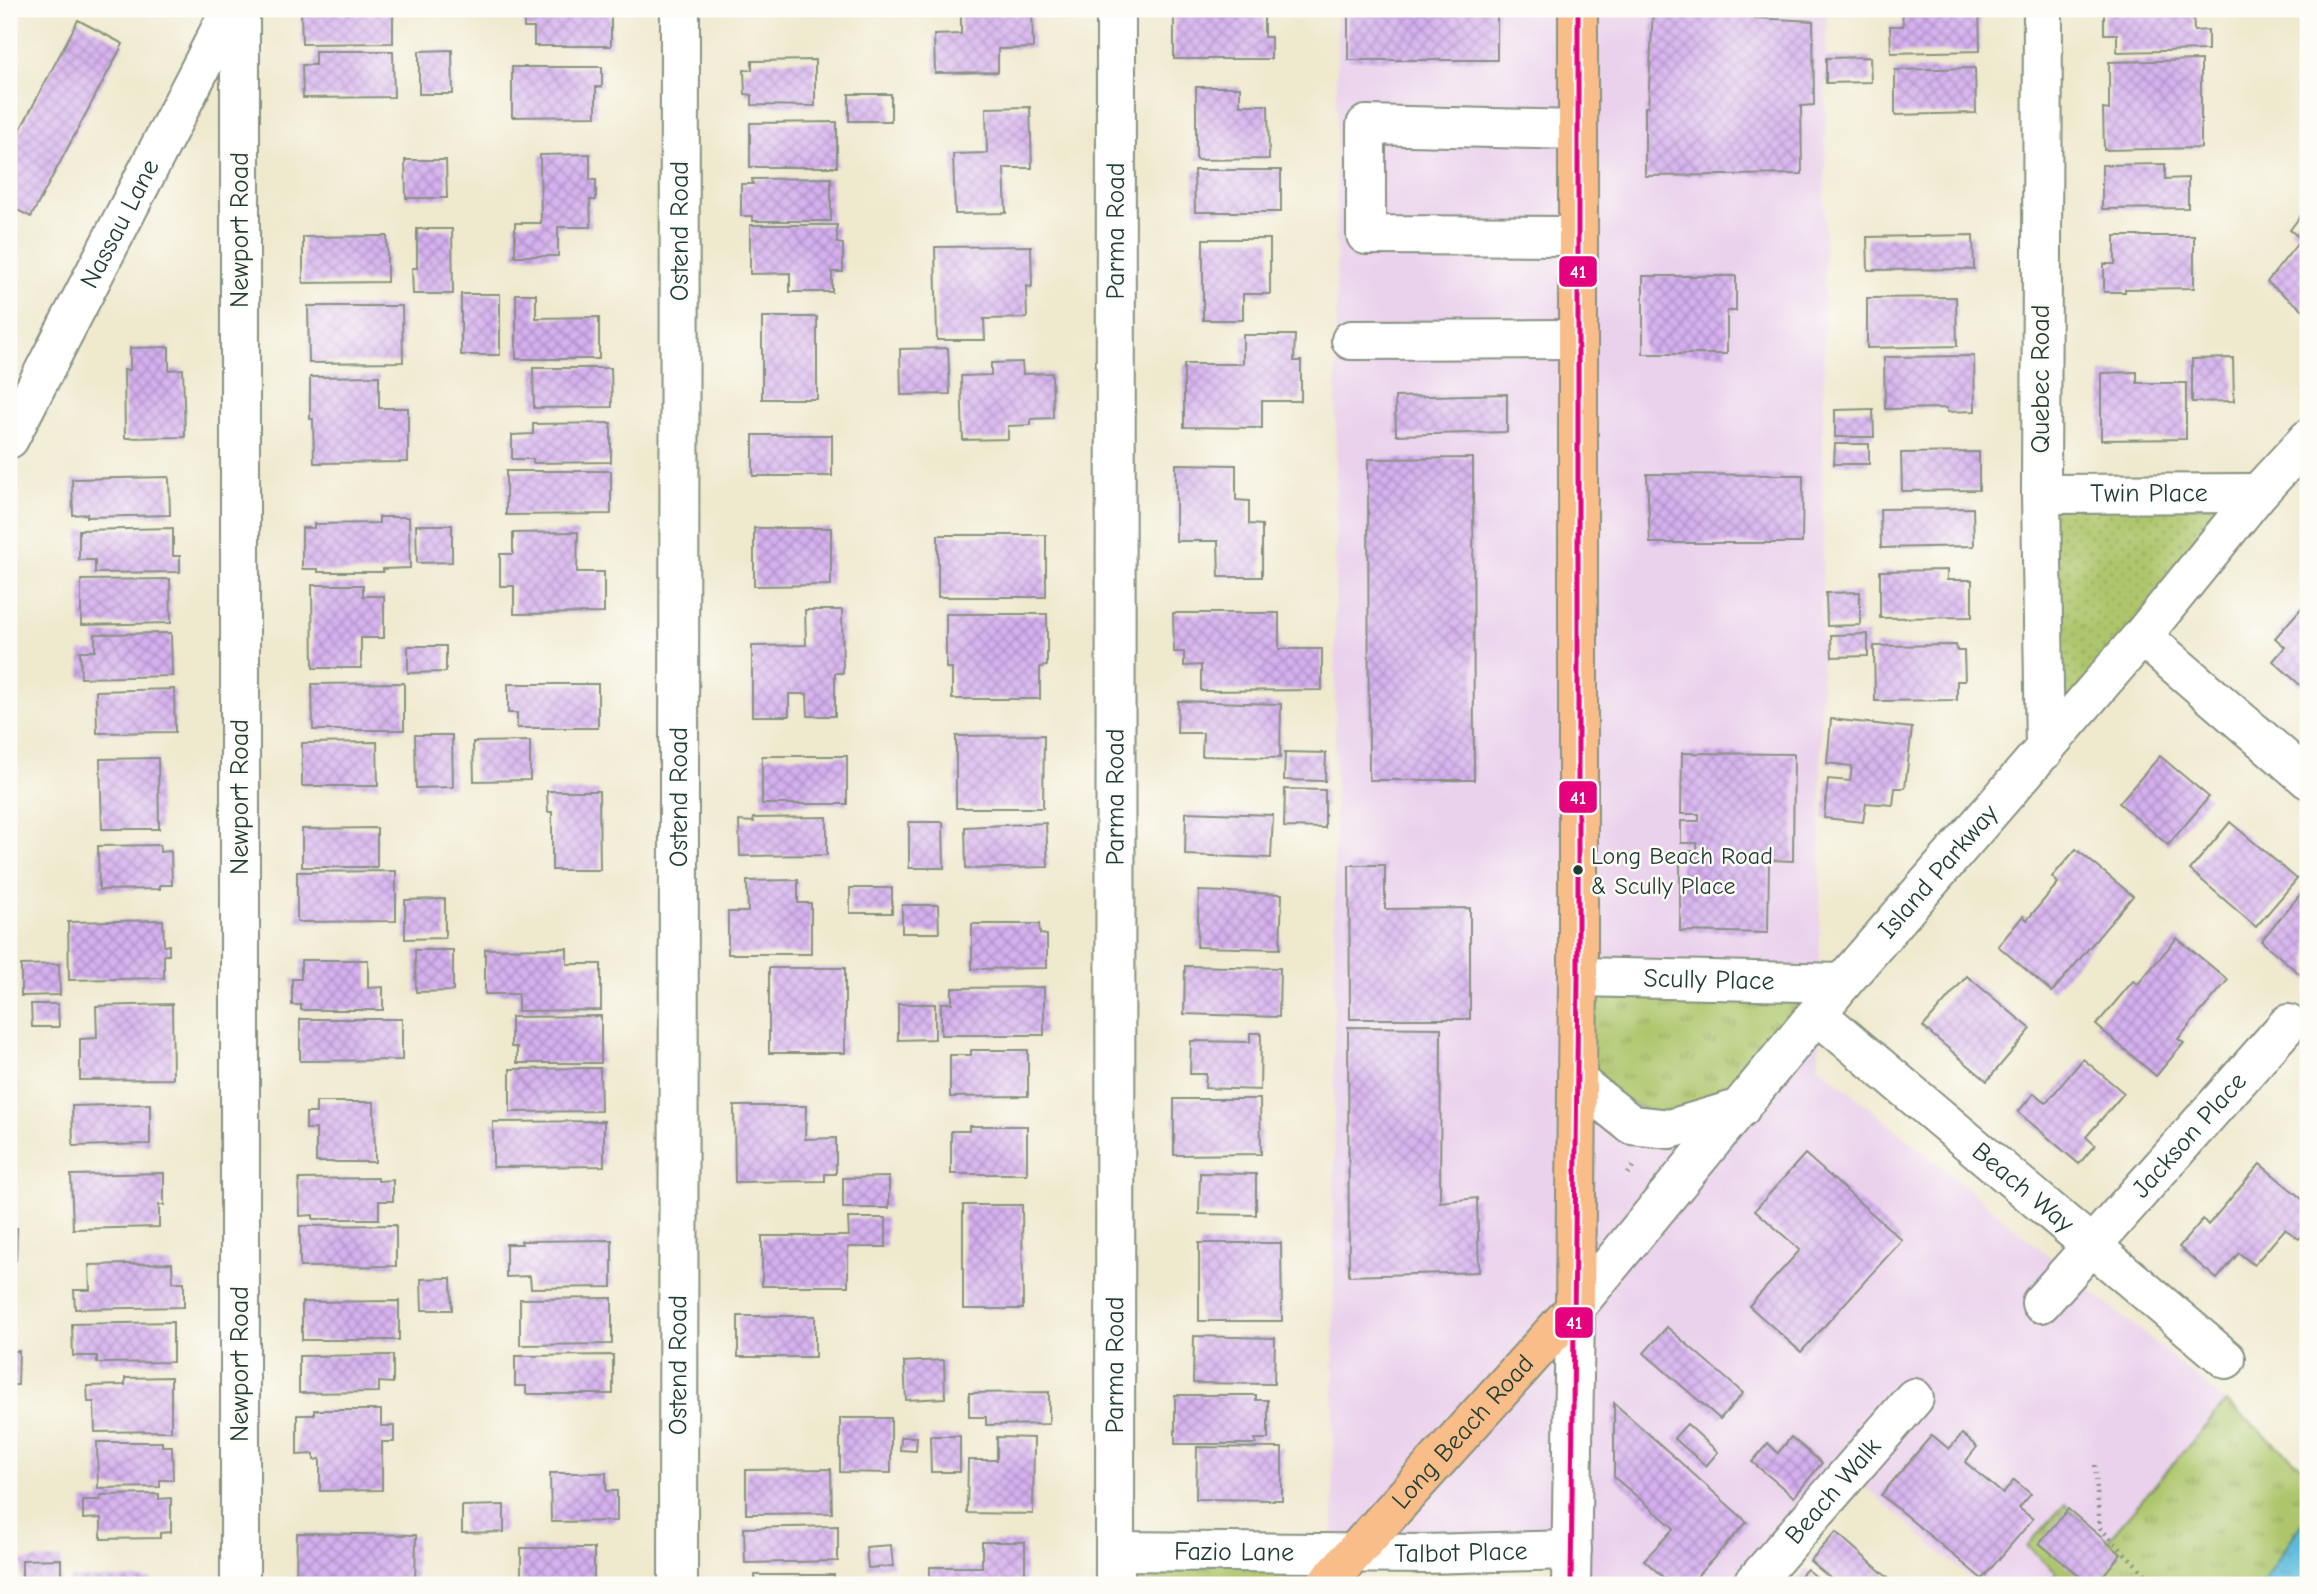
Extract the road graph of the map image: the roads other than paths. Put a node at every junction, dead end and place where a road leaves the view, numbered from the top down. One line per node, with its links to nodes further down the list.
1 (231, 9): 11 (street, Nassau Lane)
2 (240, 9): 32 (street, Newport Road)
3 (680, 9): 33 (street, Ostend Road)
4 (1116, 9): 30 (street, Parma Road)
5 (1578, 9): 7 (main road)
6 (2043, 9): 14 (street, Quebec Road)
7 (1578, 130): 8 (main road); 8 (street)
8 (1577, 236): 9 (main road)
9 (1577, 339): 10 (street); 18 (main road)
10 (1351, 340)
11 (9, 439)
12 (2308, 439): 13 (street, Island Parkway)
13 (2258, 493): 14 (street, Twin Place); 15 (street, Island Parkway)
14 (2041, 494): 16 (street, Quebec Road)
15 (2142, 636): 16 (street, Island Parkway); 17 (street)
16 (2045, 750): 19 (street, Island Parkway)
17 (2308, 779)
18 (1578, 977): 19 (street, Scully Place); 22 (main road)
19 (1842, 983): 20 (street, Island Parkway)
20 (1818, 1015): 23 (street, Island Parkway); 24 (street, Beach Way)
21 (2288, 1024): 24 (street, Jackson Place)
22 (1577, 1081): 23 (street); 26 (main road)
23 (1741, 1108): 26 (street, Island Parkway)
24 (2091, 1246): 25 (street, Jackson Place); 27 (street, Beach Way)
25 (2041, 1303)
26 (1575, 1308): 29 (main road, Long Beach Road); 31 (street)
27 (2226, 1359)
28 (1914, 1398): 35 (street, Beach Walk)
29 (1353, 1553): 30 (street, Fazio Lane); 31 (street, Talbot Place); 34 (main road, Long Beach Road)
30 (1115, 1568)
31 (1572, 1568)
32 (240, 1585)
33 (678, 1585)
34 (1325, 1585)
35 (1752, 1585)

